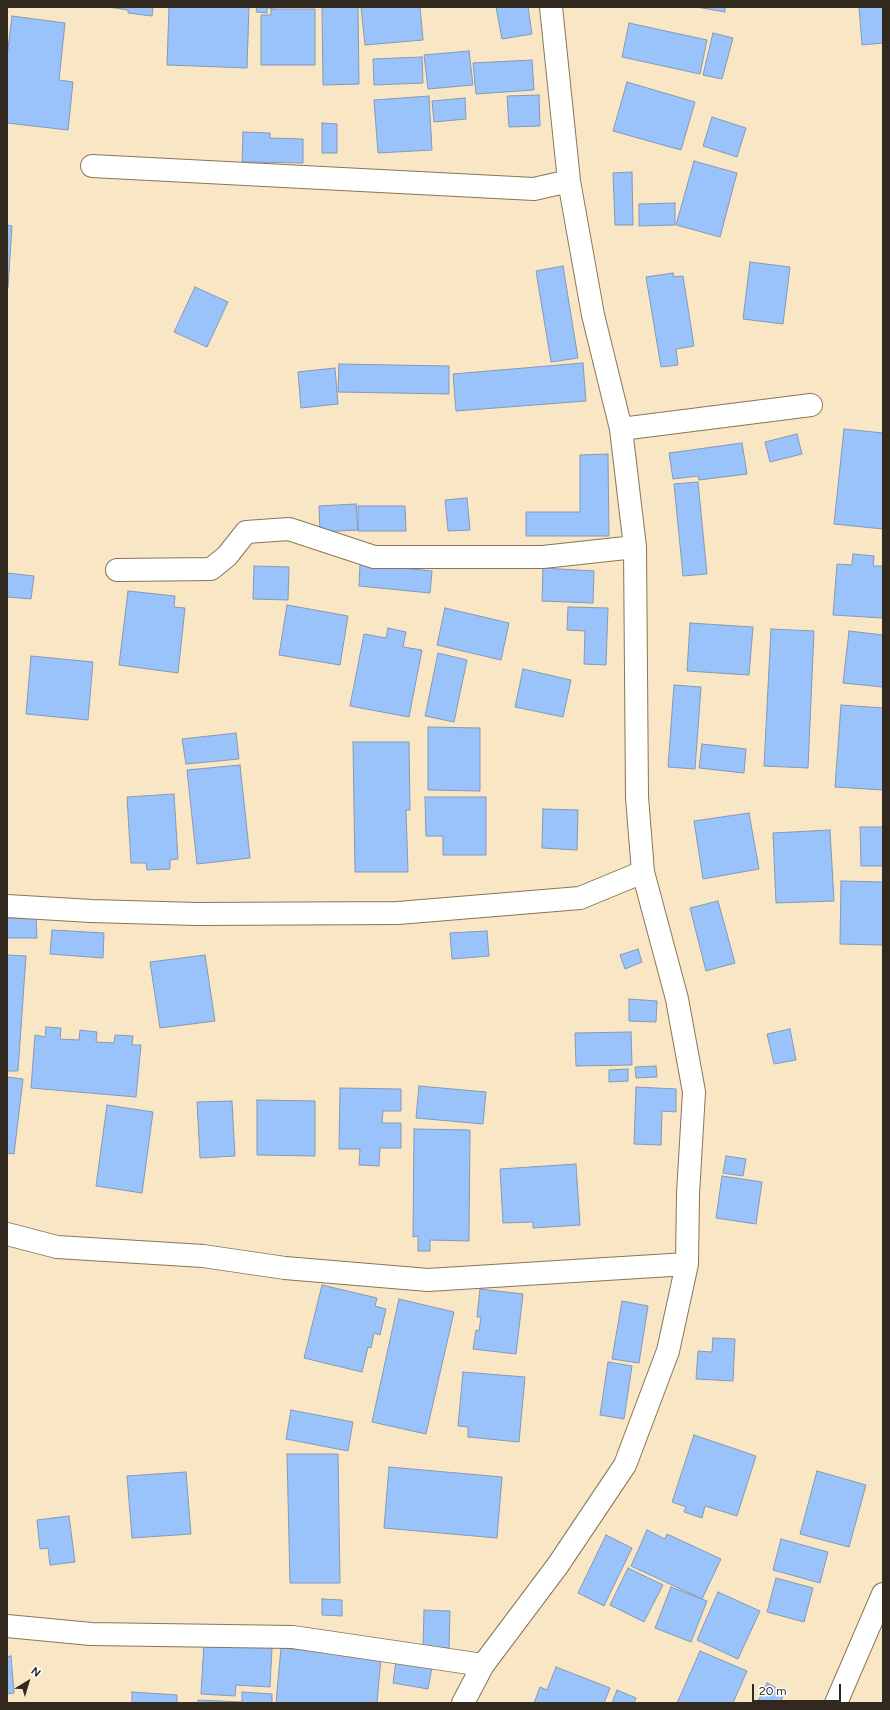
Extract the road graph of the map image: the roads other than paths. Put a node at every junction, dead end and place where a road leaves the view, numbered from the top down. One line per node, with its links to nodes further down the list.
1 (550, 7): 3 (street)
2 (92, 166): 3 (street)
3 (569, 181): 5 (street)
4 (811, 405): 5 (street)
5 (621, 429): 6 (street)
6 (635, 547): 7 (street); 8 (street)
7 (117, 570)
8 (643, 872): 9 (street); 11 (street)
9 (7, 906)
10 (7, 1234): 11 (street)
11 (687, 1264): 14 (street)
12 (883, 1594): 16 (street)
13 (7, 1626): 14 (street)
14 (483, 1665): 15 (street)
15 (463, 1703)
16 (836, 1703)

